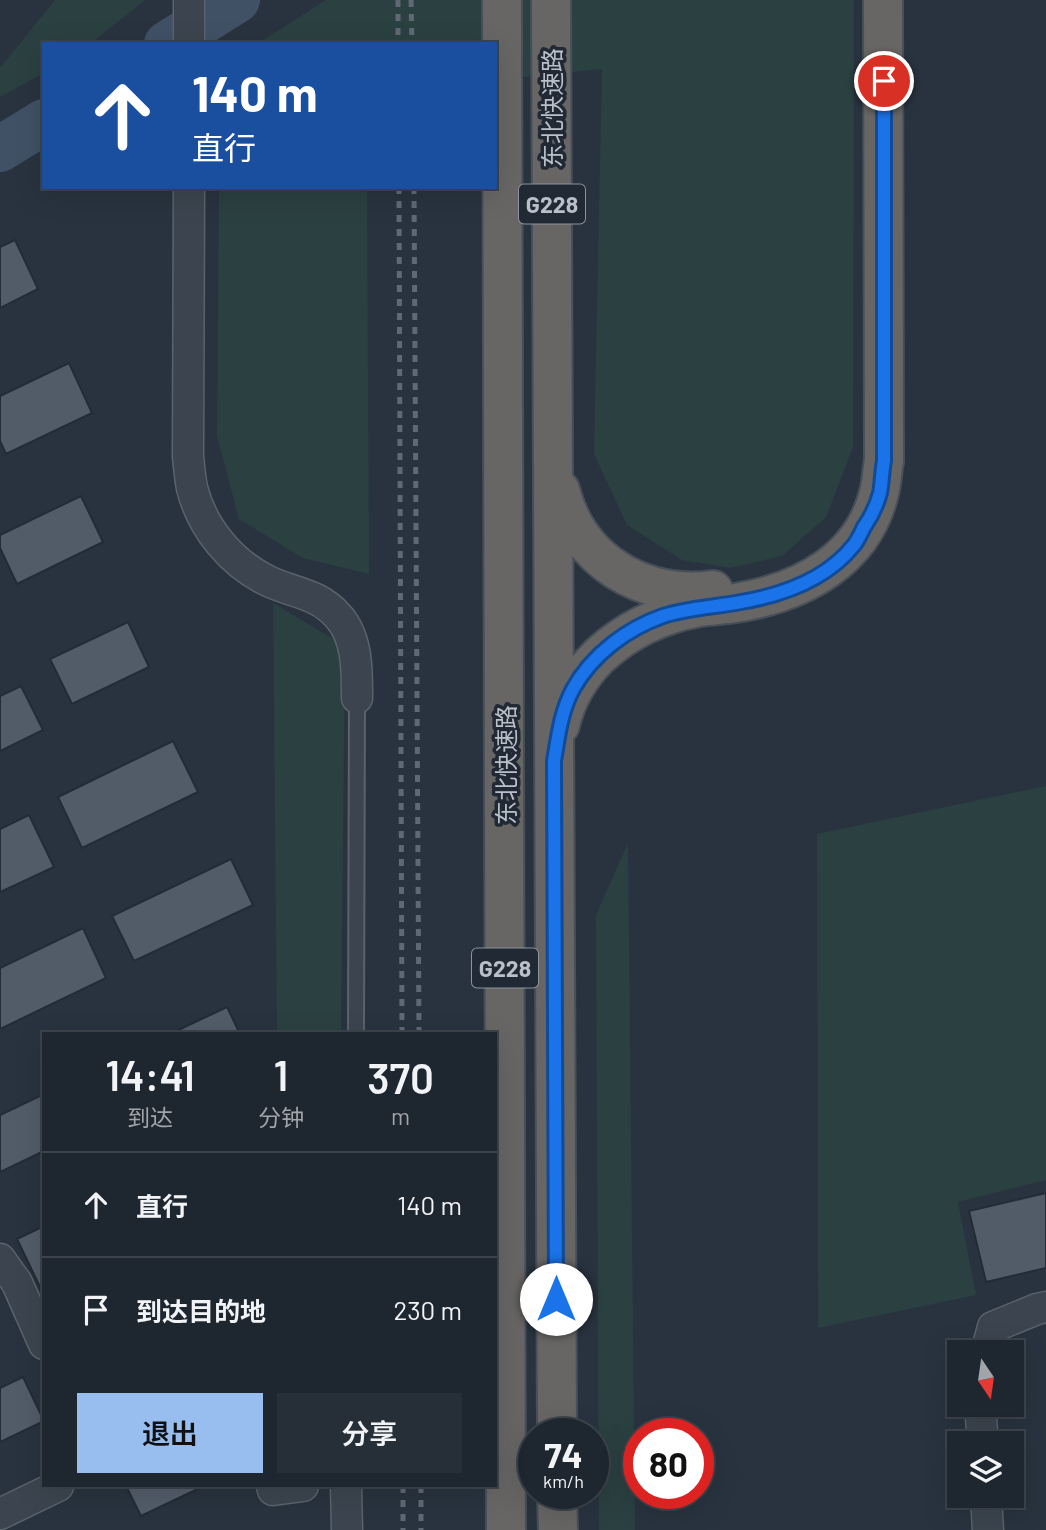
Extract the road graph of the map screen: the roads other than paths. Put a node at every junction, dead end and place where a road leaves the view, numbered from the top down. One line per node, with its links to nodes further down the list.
1 (189, 0): 6 (street)
2 (502, 0): 25 (highway, 东北快速路 / G228)
3 (551, 0): 8 (highway, 东北快速路 / G228)
4 (860, 0): 8 (highway)
5 (884, 0): 10 (highway)
6 (189, 42)
7 (189, 189): 9 (street)
8 (553, 459): 10 (highway, 东北快速路 / G228)
9 (357, 698): 11 (lane)
10 (554, 761): 16 (highway, 东北快速路 / G228)
11 (356, 1032)
12 (0, 1259): 14 (street)
13 (1046, 1307): 15 (street)
14 (42, 1339)
15 (990, 1340)
16 (557, 1418)
17 (56, 1487): 23 (street)
18 (272, 1487): 19 (street)
19 (296, 1487)
20 (346, 1487): 24 (street)
21 (987, 1508): 27 (street)
22 (557, 1509): 26 (highway)
23 (0, 1514)
24 (347, 1530)
25 (506, 1530)
26 (558, 1530)
27 (988, 1530)

